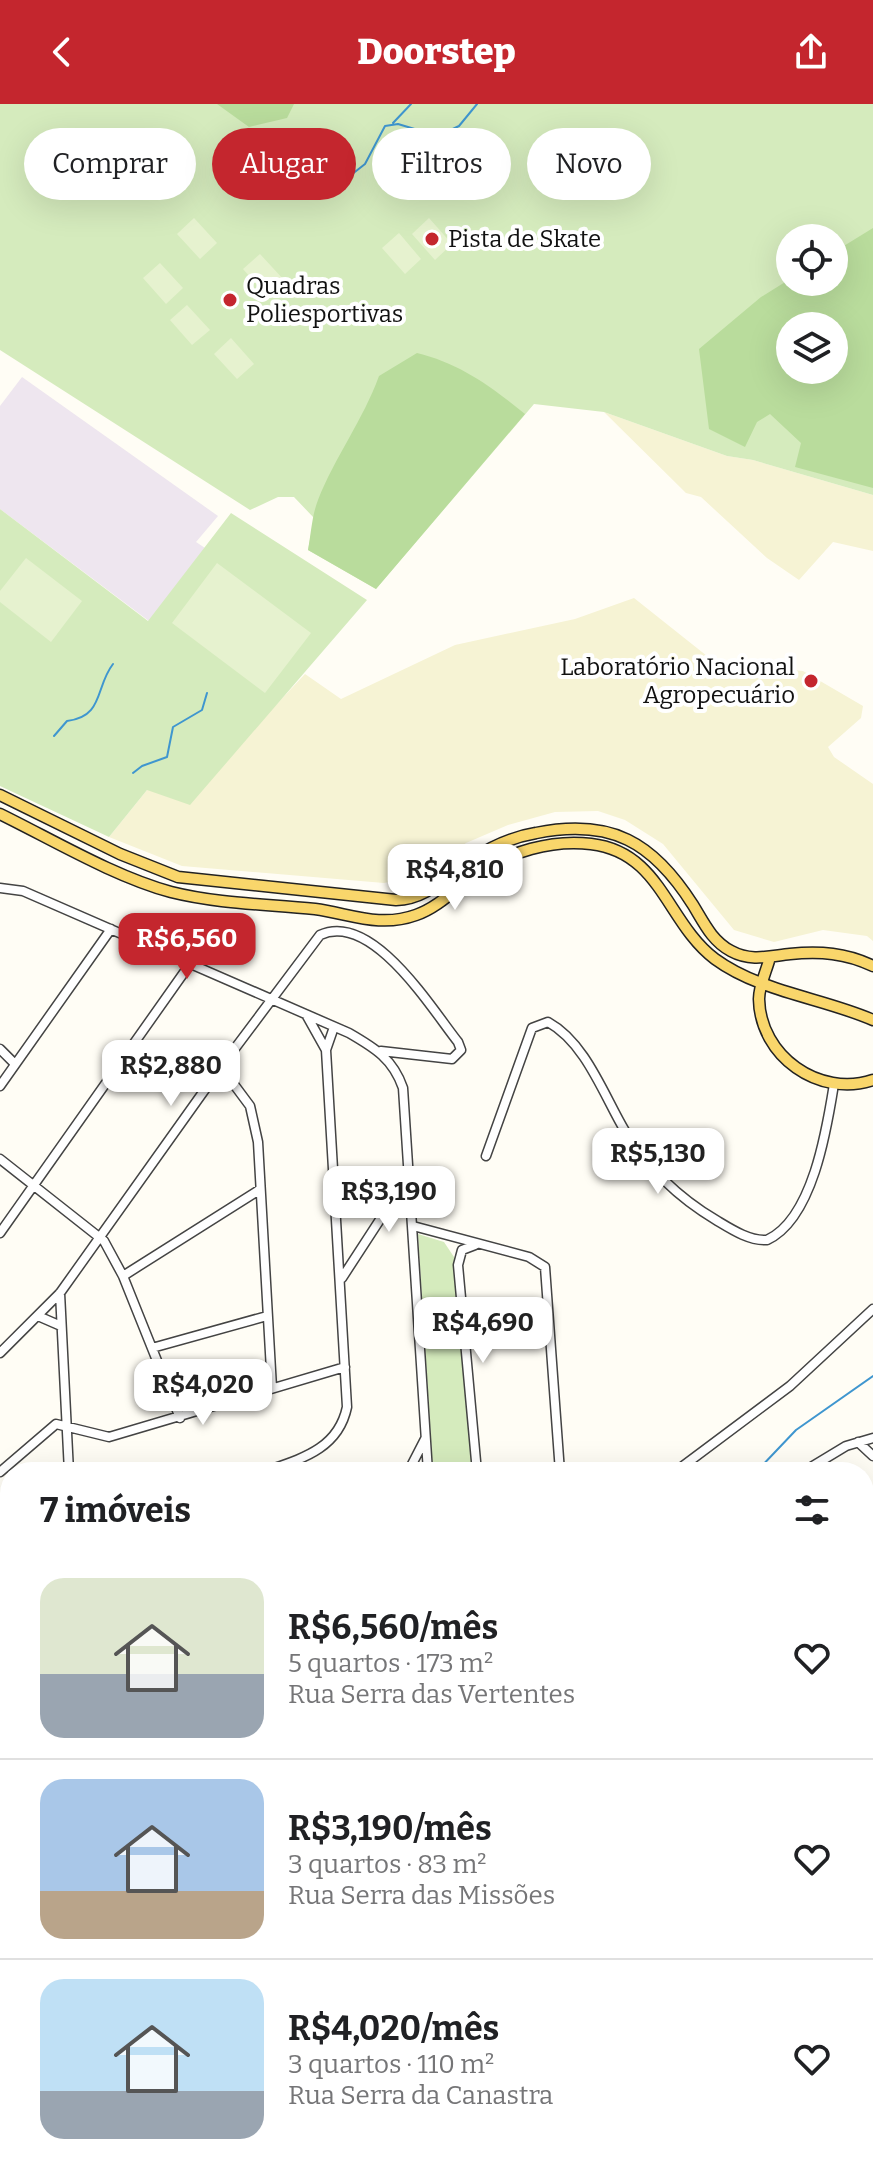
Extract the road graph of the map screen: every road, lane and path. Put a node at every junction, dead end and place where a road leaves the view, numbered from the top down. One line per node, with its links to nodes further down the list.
1 (0, 795): 6 (main road)
2 (0, 814): 9 (main road)
3 (0, 888): 4 (street)
4 (111, 929): 7 (street); 17 (street)
5 (214, 930): 7 (street)
6 (770, 957): 8 (main road); 9 (main road)
7 (191, 965): 10 (street); 25 (street)
8 (873, 966)
9 (763, 983): 12 (main road); 20 (main road)
10 (270, 1000): 11 (street); 16 (street); 18 (street)
11 (307, 1016): 13 (street); 15 (street)
12 (873, 1020)
13 (334, 1027): 15 (street); 16 (street)
14 (0, 1049): 17 (street)
15 (326, 1050): 32 (street)
16 (381, 1051): 24 (street)
17 (15, 1064): 21 (street)
18 (221, 1067): 26 (street); 29 (street)
19 (873, 1080): 20 (main road)
20 (834, 1084): 22 (street)
21 (0, 1086)
22 (486, 1156)
23 (0, 1159): 25 (street)
24 (410, 1173): 27 (street); 32 (street)
25 (34, 1186): 28 (street); 29 (street)
26 (259, 1190): 31 (street); 36 (street)
27 (413, 1226): 30 (street); 44 (street)
28 (0, 1233)
29 (102, 1238): 31 (street); 33 (street)
30 (475, 1245): 53 (street); 54 (street)
31 (123, 1276): 38 (street)
32 (342, 1278): 40 (street)
33 (60, 1293): 35 (street); 37 (street)
34 (873, 1309): 55 (street)
35 (38, 1316): 37 (street); 39 (street)
36 (267, 1316): 38 (street); 41 (street)
37 (61, 1326): 43 (street)
38 (152, 1348): 42 (street)
39 (0, 1353)
40 (345, 1367): 41 (street); 50 (street)
41 (272, 1388): 42 (street)
42 (180, 1418): 43 (street)
43 (64, 1424): 48 (street); 49 (street)
44 (425, 1438): 51 (street); 52 (street)
45 (873, 1438): 46 (street)
46 (858, 1442): 47 (street); 56 (street)
47 (873, 1456)
48 (11, 1462)
49 (68, 1462)
50 (293, 1462)
51 (413, 1462)
52 (427, 1462)
53 (476, 1462)
54 (559, 1462)
55 (688, 1462)
56 (816, 1462)

